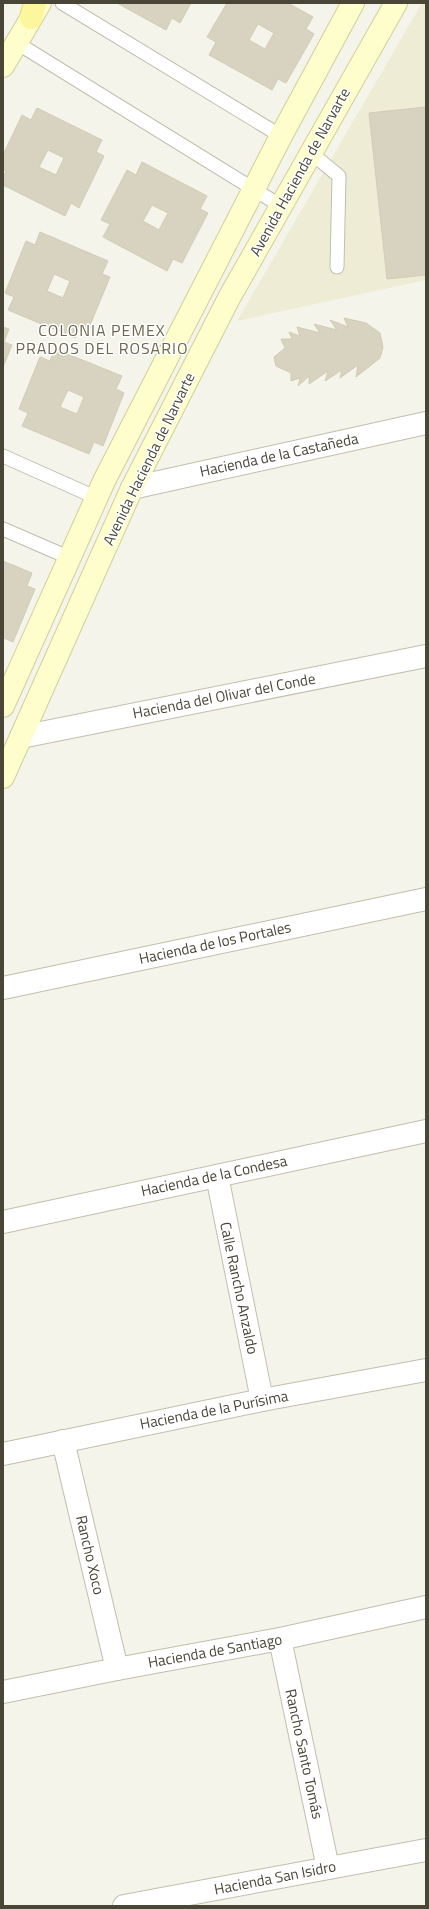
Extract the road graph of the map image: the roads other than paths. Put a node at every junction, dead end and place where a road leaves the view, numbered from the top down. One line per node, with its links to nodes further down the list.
1 (62, 3): 7 (lane)
2 (353, 3): 7 (street, Avenida Hacienda de Narvarte)
3 (396, 3): 8 (street, Avenida Hacienda de Narvarte)
4 (36, 8): 5 (street)
5 (17, 43): 6 (street); 9 (lane)
6 (3, 66)
7 (280, 136): 9 (street, Avenida Hacienda de Narvarte)
8 (311, 153): 10 (street, Avenida Hacienda de Narvarte); 11 (lane)
9 (253, 189): 10 (lane); 15 (street, Avenida Hacienda de Narvarte)
10 (281, 206): 14 (street, Avenida Hacienda de Narvarte)
11 (336, 267)
12 (426, 422): 14 (street, Hacienda de la Castañeda)
13 (3, 456): 15 (lane)
14 (132, 488): 20 (street, Avenida Hacienda de Narvarte)
15 (97, 498): 17 (street, Avenida Hacienda de Narvarte)
16 (3, 529): 17 (lane)
17 (70, 558): 19 (street, Avenida Hacienda de Narvarte)
18 (426, 656): 20 (street, Hacienda del Olivar del Conde)
19 (3, 706)
20 (21, 737): 21 (street, Avenida Hacienda de Narvarte)
21 (3, 777)
22 (426, 899): 23 (street, Hacienda de los Portales)
23 (3, 988)
24 (426, 1131): 25 (street, Hacienda de la Condesa)
25 (217, 1176): 26 (street, Hacienda de la Condesa); 28 (street, Calle Rancho Anzaldo)
26 (3, 1222)
27 (426, 1370): 28 (street, Hacienda de la Purísima)
28 (262, 1400): 29 (street, Hacienda de la Purísima)
29 (63, 1441): 30 (street, Hacienda de la Purísima); 33 (street, Rancho Xoco)
30 (3, 1454)
31 (426, 1608): 32 (street, Hacienda de Santiago)
32 (280, 1639): 33 (street, Hacienda de Santiago); 36 (street, Rancho Santo Tomás)
33 (117, 1668): 34 (street, Hacienda de Santiago)
34 (3, 1692)
35 (426, 1850): 36 (street, Hacienda San Isidro)
36 (328, 1868): 37 (street, Hacienda San Isidro)
37 (124, 1906)

